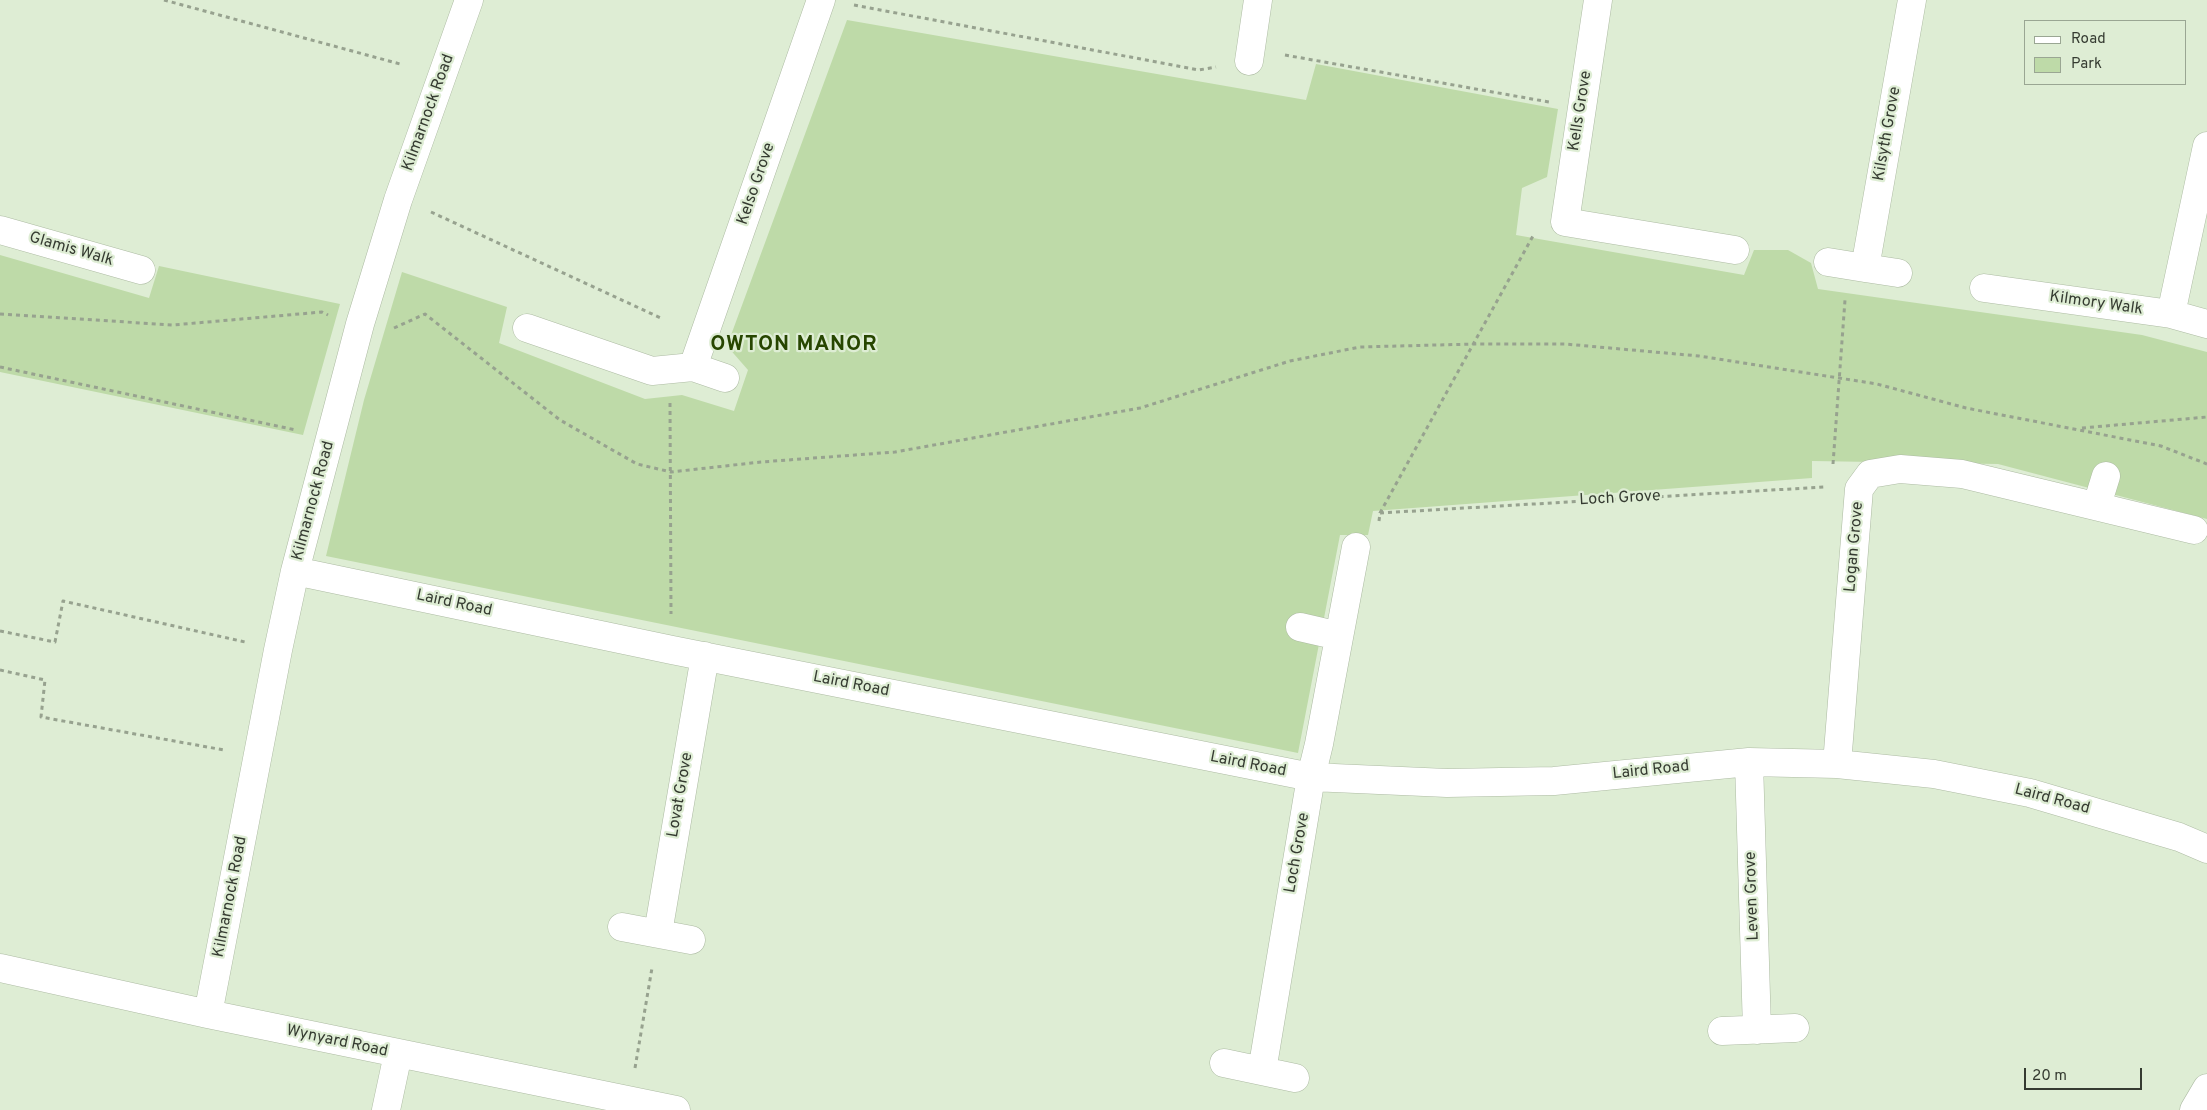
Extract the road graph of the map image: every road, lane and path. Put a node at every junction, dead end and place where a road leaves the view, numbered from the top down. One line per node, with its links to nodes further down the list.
1 (164, 0): 8 (path)
2 (469, 0): 22 (street, Kilmarnock Road)
3 (1258, 0): 7 (street)
4 (1598, 0): 9 (street, Kells Grove)
5 (1912, 0): 15 (street, Kilsyth Grove)
6 (834, 2): 7 (path); 27 (street, Kelso Grove)
7 (1250, 55): 9 (path)
8 (400, 64)
9 (1582, 107): 12 (street, Kells Grove)
10 (2207, 146): 20 (street)
11 (423, 209): 21 (path)
12 (1554, 220): 14 (street); 25 (path)
13 (0, 230): 16 (street, Glamis Walk)
14 (1735, 250)
15 (1847, 265): 17 (street); 29 (path)
16 (141, 270)
17 (1898, 273)
18 (1984, 288): 20 (street, Kilmory Walk)
19 (0, 314): 22 (path)
20 (2171, 314): 23 (street, Kilmory Walk)
21 (664, 319)
22 (360, 324): 32 (street, Kilmarnock Road); 34 (path)
23 (2207, 324)
24 (527, 328): 27 (street)
25 (1475, 344): 29 (path); 34 (path); 36 (path, Loch Grove)
26 (0, 367): 32 (path)
27 (681, 368): 28 (street); 34 (path)
28 (726, 378)
29 (1839, 380): 31 (path); 36 (path)
30 (2207, 417): 31 (path)
31 (2076, 428): 33 (path)
32 (330, 438): 41 (street, Kilmarnock Road)
33 (2207, 464)
34 (671, 472): 46 (path)
35 (2106, 476): 38 (street)
36 (1832, 487): 37 (path, Loch Grove)
37 (1859, 489): 38 (street, Logan Grove); 51 (street, Logan Grove)
38 (2097, 505): 39 (street, Logan Grove)
39 (2194, 530)
40 (1356, 547): 44 (street, Loch Grove)
41 (295, 571): 45 (street, Kilmarnock Road); 46 (street, Laird Road)
42 (1300, 627): 44 (street)
43 (0, 631): 45 (path)
44 (1339, 636): 52 (street, Loch Grove)
45 (278, 650): 49 (street, Kilmarnock Road)
46 (672, 650): 47 (street, Laird Road)
47 (705, 656): 52 (street, Laird Road); 55 (street, Lovat Grove)
48 (0, 670): 49 (path)
49 (257, 756): 58 (street, Kilmarnock Road)
50 (1748, 762): 51 (street, Laird Road); 52 (street, Laird Road); 60 (street, Leven Grove)
51 (1838, 764): 53 (street, Laird Road)
52 (1311, 777): 64 (street, Loch Grove)
53 (2207, 848)
54 (622, 927): 55 (street)
55 (658, 933): 56 (street); 67 (path)
56 (691, 940)
57 (0, 968): 58 (street, Wynyard Road)
58 (208, 1014): 62 (street, Wynyard Road)
59 (1795, 1028): 60 (street)
60 (1757, 1030): 61 (street)
61 (1722, 1031)
62 (398, 1054): 67 (street, Wynyard Road); 68 (street)
63 (1224, 1063): 64 (street)
64 (1262, 1071): 65 (street)
65 (1295, 1078)
66 (2207, 1088): 70 (street)
67 (630, 1100): 69 (street, Wynyard Road)
68 (386, 1110)
69 (676, 1110)
70 (2194, 1110)

